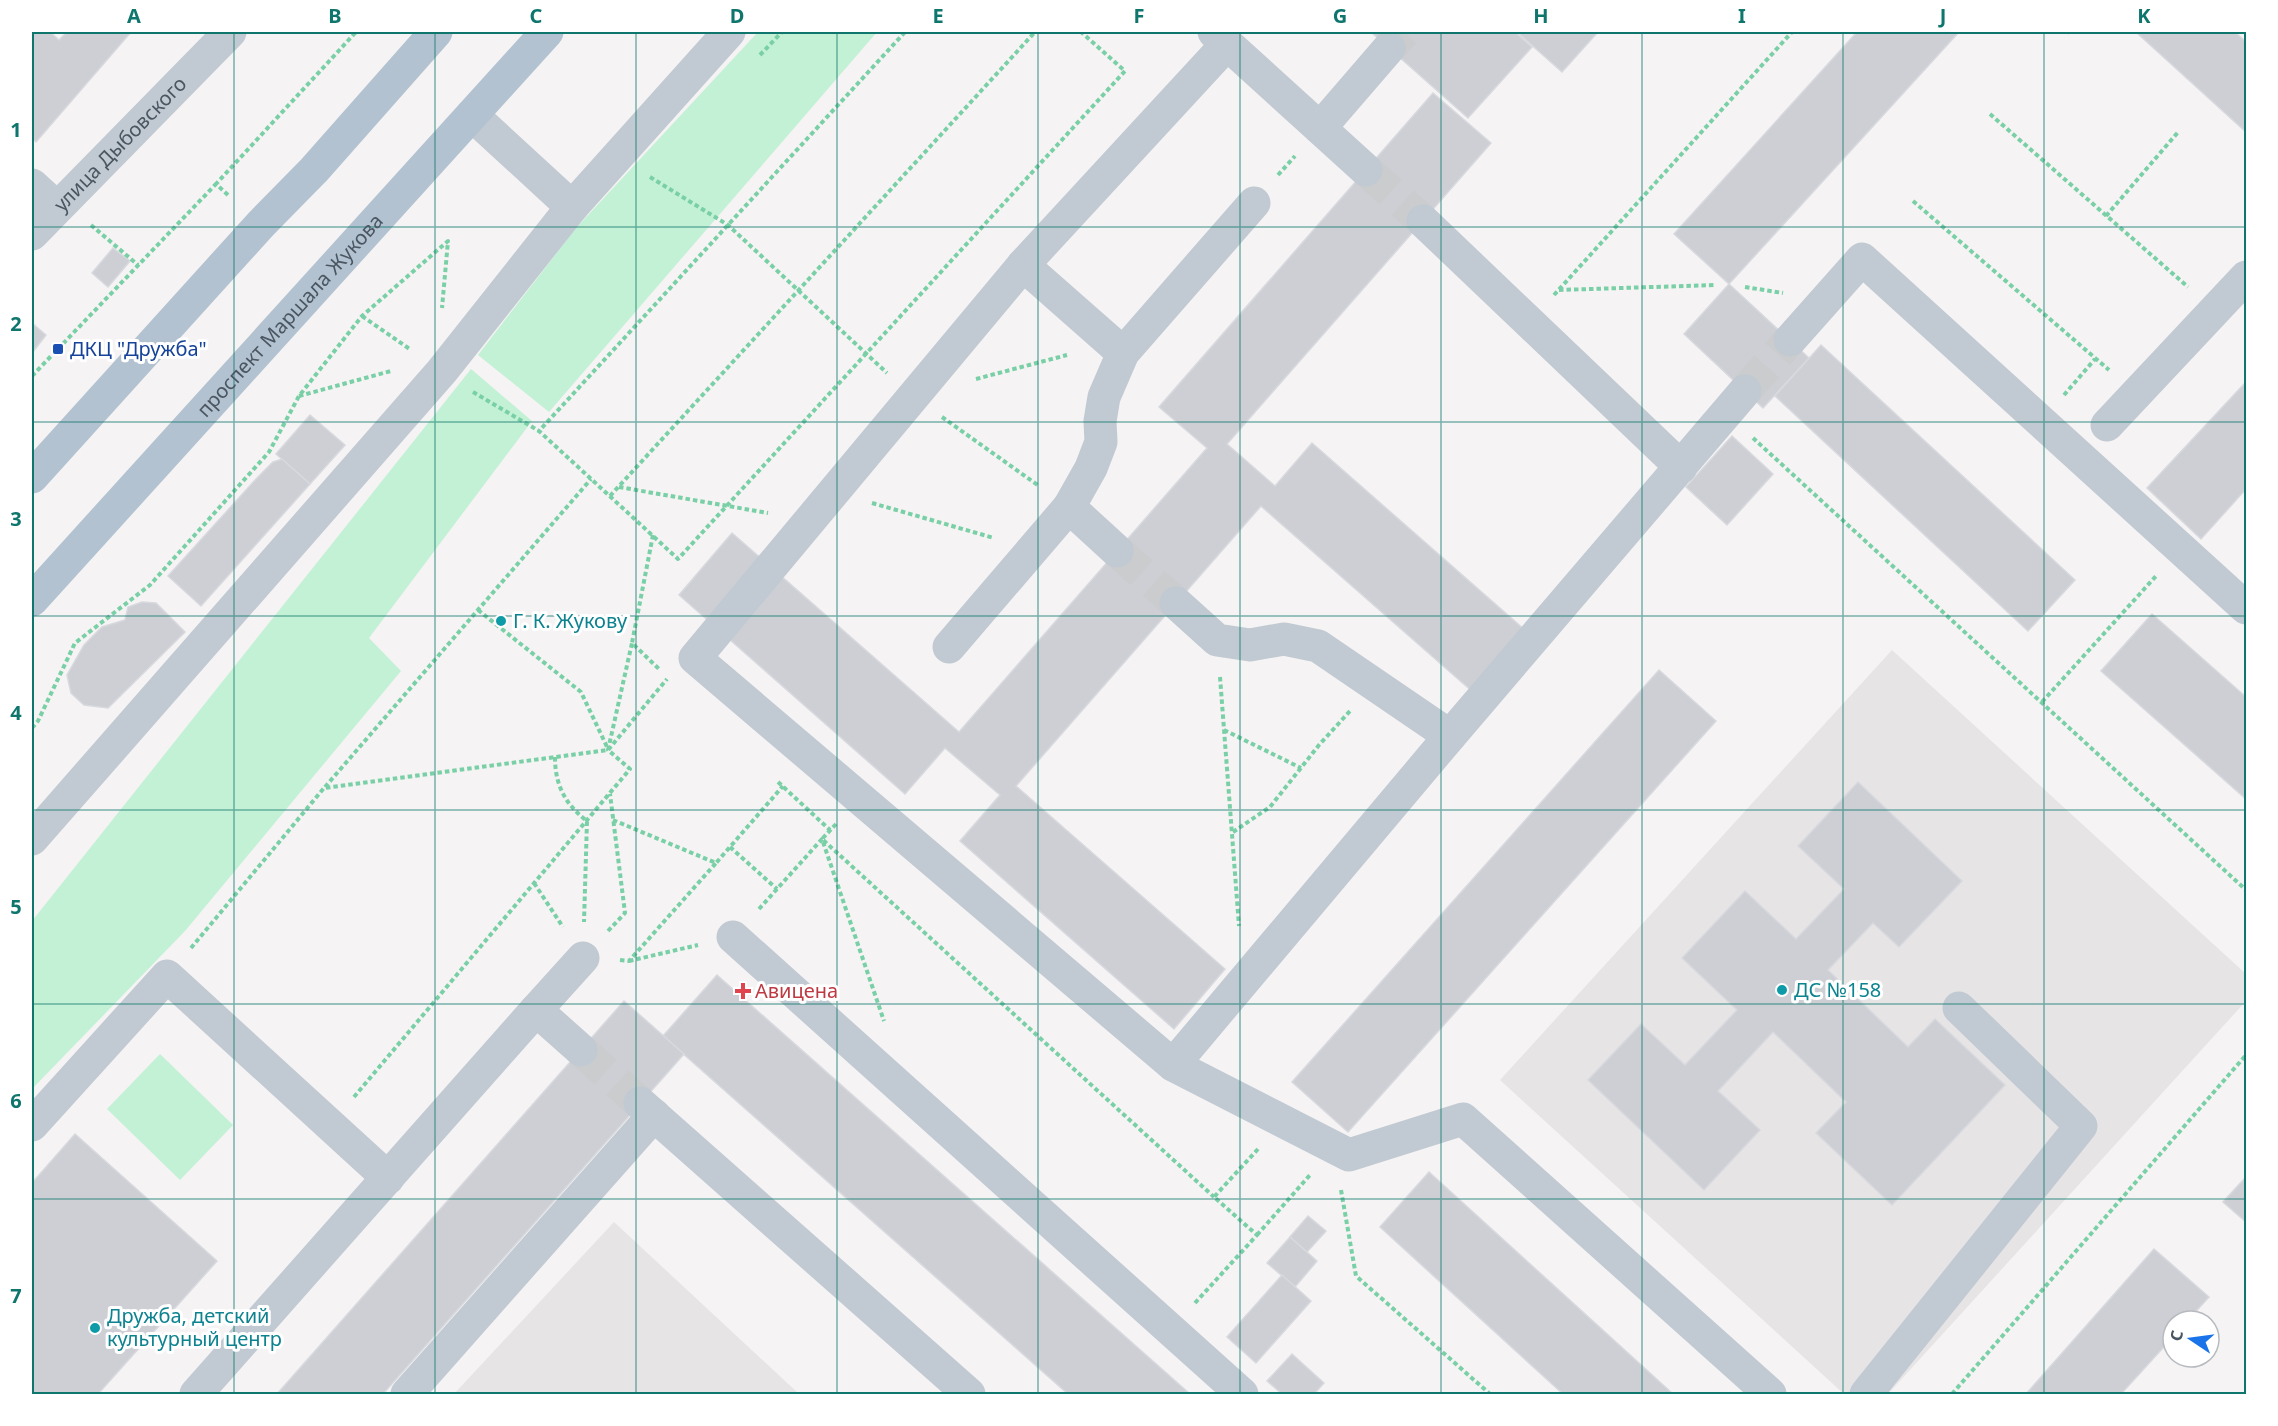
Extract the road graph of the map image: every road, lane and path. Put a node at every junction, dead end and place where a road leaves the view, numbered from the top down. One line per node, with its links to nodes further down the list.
1 (356, 32): 18 (path)
2 (436, 32): 52 (main road)
3 (547, 32): 13 (main road, проспект Маршала Жукова)
4 (729, 32): 23 (street)
5 (905, 32): 27 (path)
6 (1035, 32): 33 (path)
7 (1081, 32): 40 (path)
8 (1792, 32): 34 (path)
9 (1221, 38): 14 (street); 30 (street)
10 (220, 42): 24 (street, улица Дыбовского)
11 (1389, 48): 14 (street)
12 (1990, 114): 25 (path)
13 (471, 115): 23 (street); 63 (main road, проспект Маршала Жукова)
14 (1320, 128): 16 (street); 22 (path)
15 (2180, 131): 25 (path)
16 (1366, 170)
17 (650, 177): 27 (path)
18 (216, 184): 20 (path); 29 (path)
19 (32, 185): 24 (street)
20 (228, 195)
21 (1913, 201): 48 (path)
22 (1254, 203): 39 (street)
23 (572, 207): 86 (street)
24 (70, 214): 28 (street, улица Дыбовского); 29 (path)
25 (2106, 216): 35 (path)
26 (1423, 221): 37 (street)
27 (728, 225): 33 (path); 50 (path)
28 (32, 234)
29 (138, 265): 42 (path)
30 (1023, 265): 39 (street); 46 (street)
31 (2247, 277): 35 (street)
32 (1715, 285): 34 (path)
33 (799, 290): 40 (path); 54 (path)
34 (1559, 290): 37 (path)
35 (2215, 311): 49 (street)
36 (442, 317): 45 (path)
37 (1529, 323): 51 (street)
38 (1790, 340): 48 (street)
39 (1117, 348): 43 (path); 58 (street)
40 (867, 353): 46 (path); 57 (path)
41 (402, 369): 45 (path)
42 (32, 376)
43 (968, 382)
44 (467, 388): 50 (path)
45 (299, 396): 73 (path)
46 (913, 397): 55 (street); 58 (path)
47 (1736, 402): 51 (street); 72 (path)
48 (2041, 422): 61 (street)
49 (2107, 425)
50 (539, 431): 53 (path)
51 (1681, 467): 75 (street)
52 (32, 477)
53 (591, 479): 56 (path); 66 (path)
54 (618, 487): 56 (path); 57 (path)
55 (834, 492): 59 (street); 60 (path)
56 (610, 496): 57 (path)
57 (727, 506): 59 (path)
58 (1069, 507): 60 (street); 62 (street)
59 (810, 520): 70 (street)
60 (1033, 549): 69 (street)
61 (2181, 549): 65 (street); 72 (path)
62 (1117, 551)
63 (32, 600)
64 (1176, 603): 67 (street)
65 (2247, 608)
66 (478, 610): 76 (path); 80 (path)
67 (1217, 640): 71 (street); 74 (path)
68 (632, 643): 76 (path)
69 (949, 647)
70 (695, 658): 76 (path); 82 (street)
71 (1374, 684): 75 (street); 78 (path)
72 (2042, 702): 92 (path)
73 (32, 728)
74 (1224, 730): 78 (path); 85 (path)
75 (1450, 736): 97 (street)
76 (609, 750): 77 (path); 81 (path)
77 (555, 757): 80 (path); 84 (path)
78 (1301, 768): 85 (path)
79 (783, 786): 88 (path)
80 (324, 788): 96 (path)
81 (610, 793): 83 (path); 84 (path)
82 (859, 798): 87 (path); 103 (street)
83 (613, 820): 89 (path); 94 (path)
84 (587, 821): 90 (path); 94 (path)
85 (1232, 832): 97 (path)
86 (32, 839)
87 (822, 839): 91 (path); 100 (path); 109 (path)
88 (730, 847): 89 (path); 91 (path)
89 (716, 863): 95 (path)
90 (534, 883): 94 (path); 106 (path)
91 (777, 889): 93 (path)
92 (2247, 890)
93 (734, 937): 95 (path); 111 (street)
94 (583, 958): 95 (path); 99 (street)
95 (629, 961)
96 (167, 976): 105 (street); 106 (street)
97 (1244, 982): 103 (street)
98 (1959, 1008): 118 (street)
99 (536, 1010): 101 (street); 108 (street)
100 (886, 1028)
101 (581, 1050)
102 (2247, 1056): 119 (path)
103 (1173, 1065): 104 (street)
104 (1283, 1121): 107 (street); 109 (path)
105 (32, 1125)
106 (331, 1125): 108 (street)
107 (1334, 1148): 110 (path); 116 (path); 117 (street)
108 (388, 1178): 113 (street)
109 (1214, 1197): 110 (path)
110 (1257, 1235): 111 (path)
111 (1171, 1330): 112 (street)
112 (1237, 1393)
113 (196, 1395)
114 (407, 1395): 115 (street)
115 (969, 1395)
116 (1490, 1395)
117 (1770, 1395)
118 (1866, 1395)
119 (1952, 1395)

